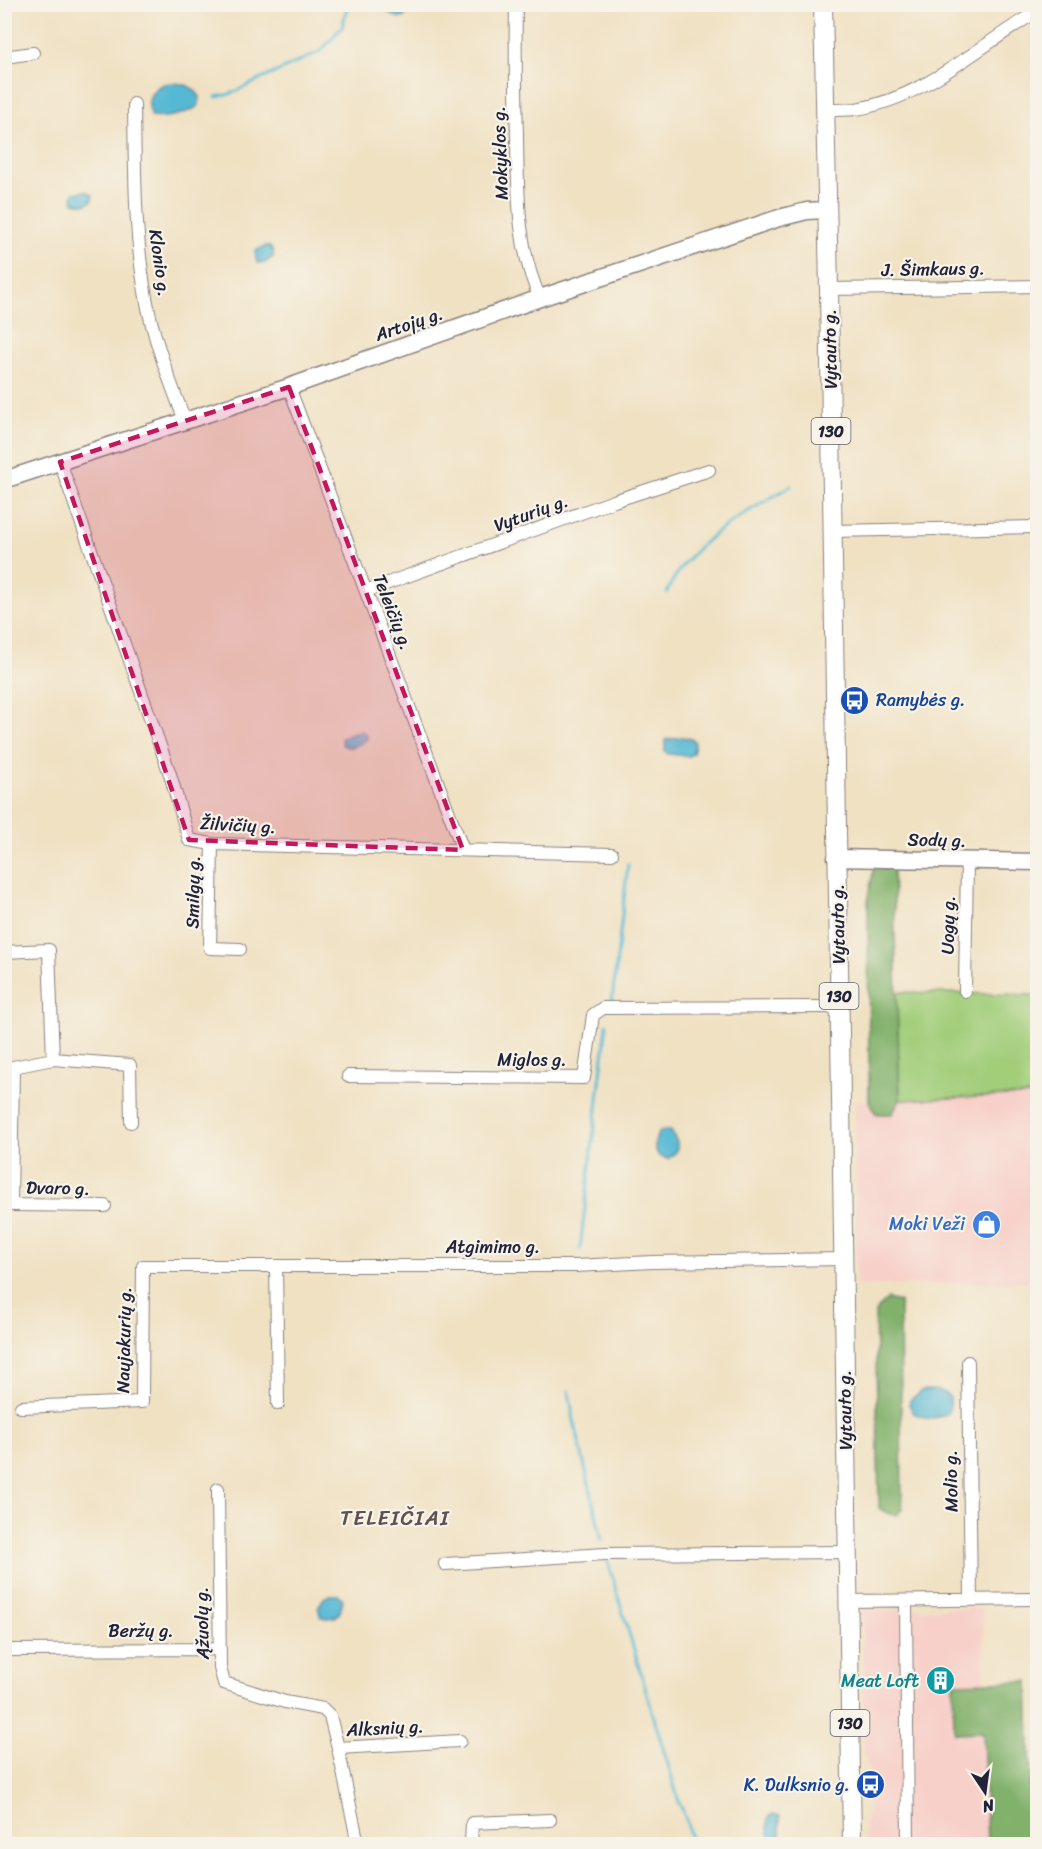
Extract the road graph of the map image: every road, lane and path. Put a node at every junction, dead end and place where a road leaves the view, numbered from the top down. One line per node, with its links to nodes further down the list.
1 (516, 4): 11 (street, Mokyklos g.)
2 (823, 4): 7 (main road, Vytauto g. / 130)
3 (1038, 11): 7 (street)
4 (33, 53): 5 (street)
5 (4, 57)
6 (134, 104): 13 (street, Klonio g.)
7 (824, 110): 8 (main road, Vytauto g. / 130)
8 (826, 210): 10 (main road, Vytauto g. / 130); 11 (main road, Artojų g.)
9 (1038, 286): 10 (street, J. Šimkaus g.)
10 (829, 289): 18 (main road, Vytauto g. / 130)
11 (540, 298): 12 (main road, Artojų g.)
12 (289, 387): 13 (main road, Artojų g.); 19 (street, Teleičių g.)
13 (185, 421): 14 (main road, Artojų g.)
14 (60, 462): 16 (main road, Artojų g.); 20 (street, Žilvičių g.)
15 (709, 470): 19 (street, Vyturių g.)
16 (4, 480)
17 (1038, 527): 18 (street)
18 (832, 531): 23 (main road, Vytauto g. / 130)
19 (366, 591): 21 (street, Teleičių g.)
20 (212, 844): 21 (street, Žilvičių g.); 26 (street, Smilgų g.)
21 (463, 850): 22 (street, Žilvičių g.)
22 (612, 854)
23 (836, 858): 24 (main road, Sodų g.); 29 (main road, Vytauto g. / 130)
24 (967, 860): 25 (main road, Sodų g.); 28 (street, Uogų g.)
25 (1038, 862)
26 (240, 949)
27 (4, 952): 30 (street)
28 (965, 991)
29 (839, 1007): 31 (street, Miglos g.); 34 (main road, Vytauto g. / 130)
30 (53, 1059): 32 (street, Dvaro g.); 33 (street, Dvaro g.)
31 (348, 1076)
32 (131, 1122)
33 (105, 1206)
34 (843, 1260): 36 (street, Atgimimo g.); 41 (main road, Vytauto g. / 130)
35 (143, 1266): 36 (street, Atgimimo g.); 39 (street, Naujakurių g.)
36 (276, 1266): 38 (street)
37 (968, 1362): 43 (street, Molio g.)
38 (278, 1404)
39 (21, 1407)
40 (218, 1489): 47 (street, Ąžuolų g.)
41 (848, 1552): 42 (street); 45 (main road, Vytauto g. / 130)
42 (445, 1564)
43 (971, 1599): 44 (street); 46 (street)
44 (1038, 1599)
45 (849, 1601): 46 (street); 54 (main road, Vytauto g. / 130)
46 (906, 1601): 55 (street)
47 (220, 1649): 48 (street, Beržų g.); 50 (street, Ąžuolų g.)
48 (9, 1650)
49 (460, 1741): 50 (street, Alksnių g.)
50 (338, 1748): 52 (street, Alksnių g.)
51 (550, 1820): 53 (street)
52 (358, 1845)
53 (471, 1845)
54 (852, 1845)
55 (908, 1845)

